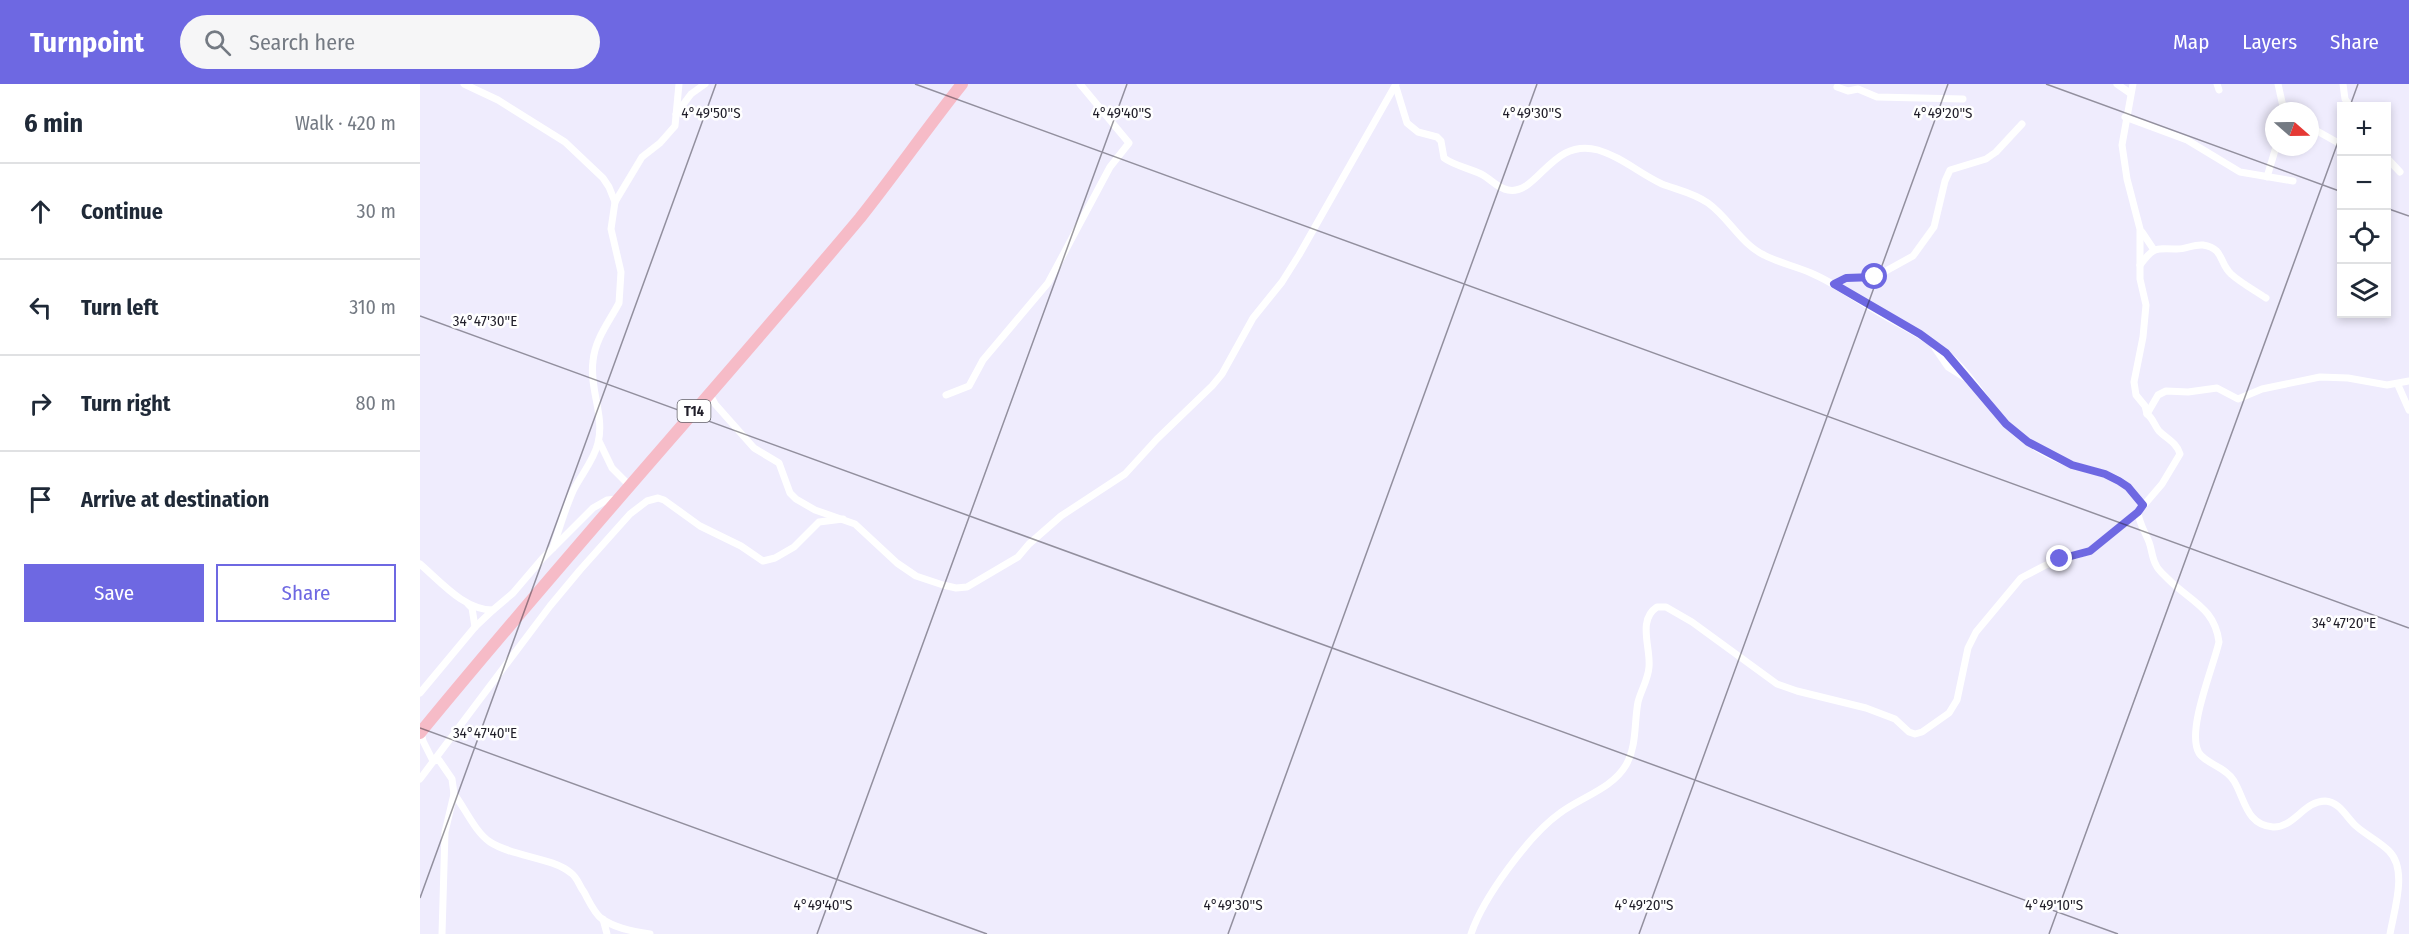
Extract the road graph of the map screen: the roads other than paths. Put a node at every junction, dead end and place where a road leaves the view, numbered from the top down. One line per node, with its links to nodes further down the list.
1 (464, 84): 26 (street)
2 (679, 84): 16 (street)
3 (705, 84): 16 (street)
4 (962, 84): 34 (highway, T14)
5 (1080, 84): 35 (street)
6 (2117, 84): 12 (street)
7 (2131, 84): 12 (street)
8 (2278, 84): 14 (street)
9 (2343, 84): 15 (street)
10 (1396, 86): 30 (street); 43 (street)
11 (1837, 87): 13 (street)
12 (2130, 93): 17 (street)
13 (1963, 99)
14 (2282, 102)
15 (2347, 102)
16 (675, 116): 26 (street)
17 (2126, 117): 24 (street); 27 (street)
18 (2022, 124): 30 (street)
19 (2319, 132): 20 (street)
20 (2337, 142)
21 (2273, 156): 24 (street)
22 (2391, 163): 23 (street)
23 (2400, 172)
24 (2267, 177): 25 (street)
25 (2293, 181)
26 (615, 202): 38 (street)
27 (2140, 229): 28 (street); 29 (street)
28 (2154, 250): 29 (street); 31 (street)
29 (2140, 265): 37 (street)
30 (1834, 284): 41 (street)
31 (2266, 298)
32 (2409, 381): 33 (street)
33 (2398, 385): 36 (street); 37 (street)
34 (710, 393): 39 (highway, T14); 43 (street)
35 (946, 395)
36 (2409, 410)
37 (2147, 414): 41 (street)
38 (599, 440): 39 (street); 44 (street)
39 (629, 485): 40 (highway, T14)
40 (618, 499): 44 (street); 50 (highway, T14)
41 (2143, 505): 42 (street)
42 (2138, 512): 58 (street); 59 (street)
43 (843, 519): 51 (street)
44 (553, 548): 47 (street)
45 (420, 564): 46 (street)
46 (468, 604): 47 (street); 48 (street)
47 (493, 610): 48 (street)
48 (475, 627): 49 (street)
49 (420, 693)
50 (420, 733): 51 (street)
51 (433, 761): 52 (street); 53 (street)
52 (420, 779)
53 (454, 794): 54 (street); 55 (street)
54 (603, 919): 56 (street); 57 (street)
55 (442, 934)
56 (607, 934)
57 (650, 934)
58 (1472, 934)
59 (2390, 934)

